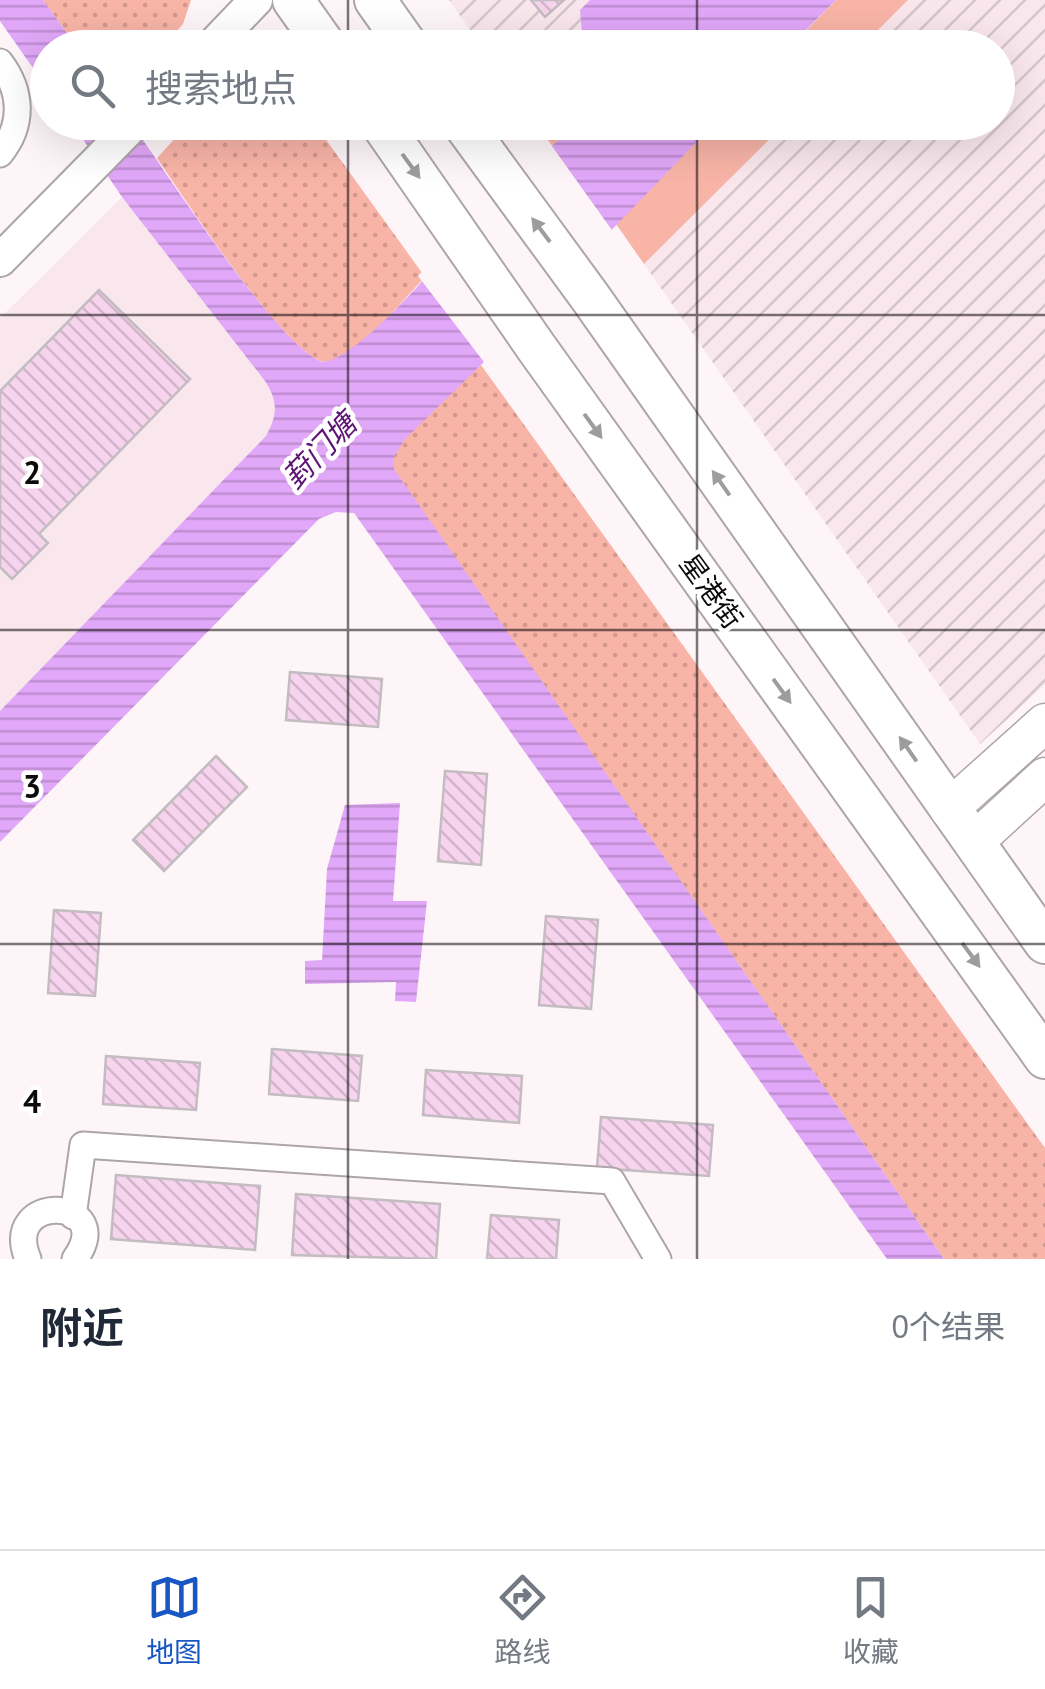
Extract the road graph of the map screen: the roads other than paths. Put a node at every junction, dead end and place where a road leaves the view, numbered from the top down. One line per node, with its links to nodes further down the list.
1 (256, 0): 4 (street)
2 (292, 0): 5 (main road)
3 (376, 0): 6 (main road)
4 (227, 30)
5 (313, 30)
6 (397, 30)
7 (0, 62): 11 (street)
8 (118, 140): 12 (street)
9 (393, 140): 19 (main road, 星港街, one-way to 19)
10 (475, 140): 16 (main road, one-way to 10)
11 (0, 154)
12 (0, 260)
13 (1045, 722): 14 (main road)
14 (998, 765): 15 (main road); 16 (main road)
15 (1035, 786): 17 (main road)
16 (950, 808): 17 (main road)
17 (974, 842): 18 (main road)
18 (1045, 943)
19 (1045, 1058)
20 (73, 1216): 21 (street); 22 (street); 23 (street)
21 (27, 1258)
22 (75, 1259)
23 (658, 1259)

